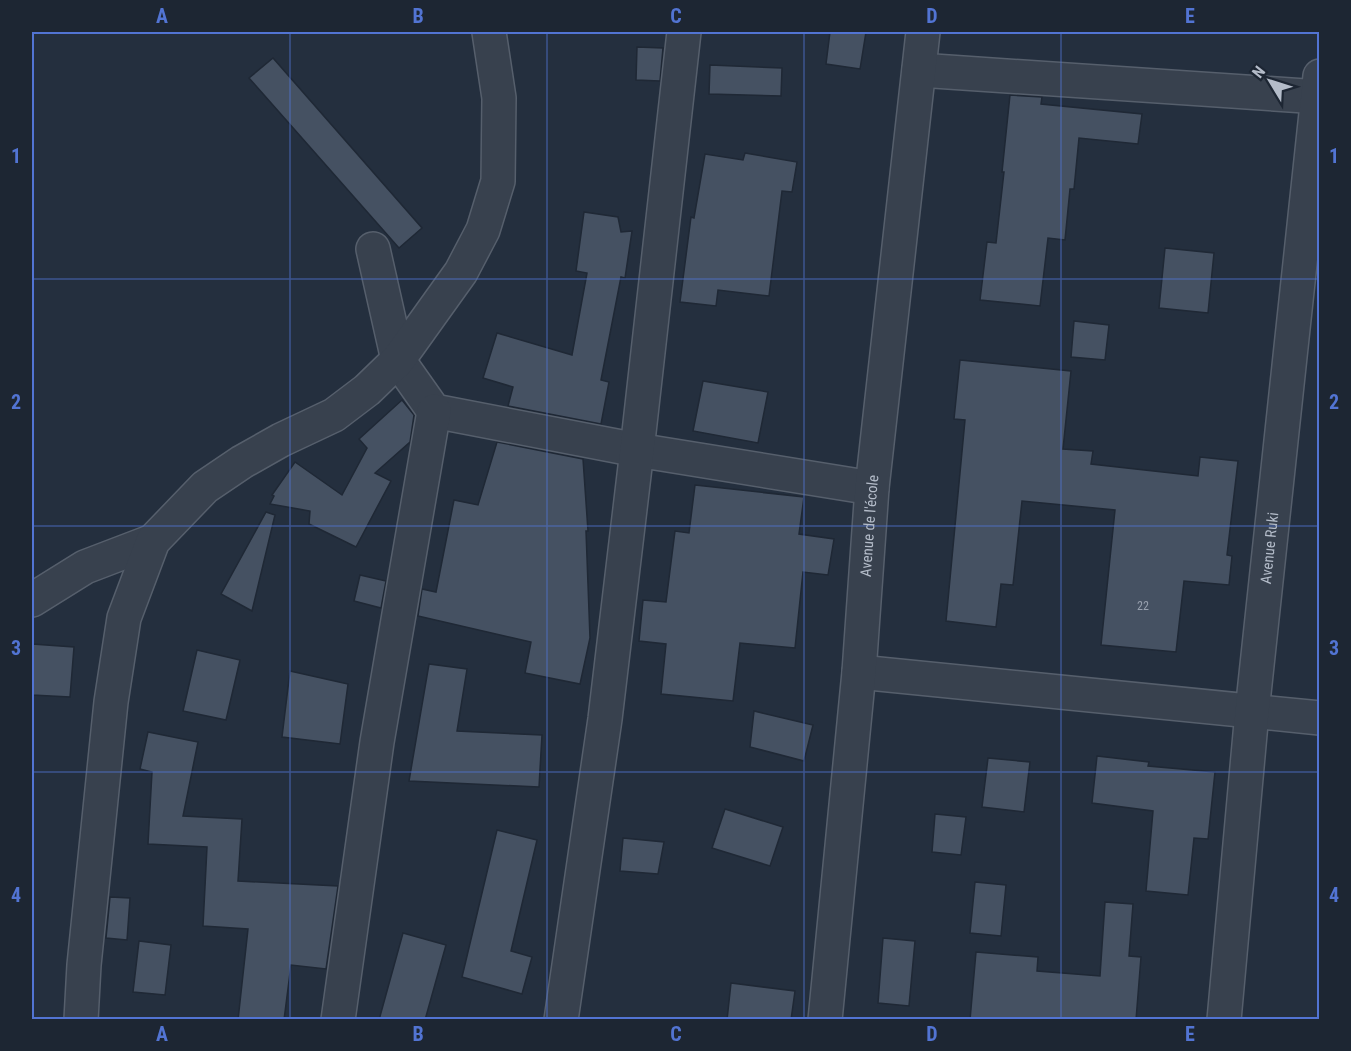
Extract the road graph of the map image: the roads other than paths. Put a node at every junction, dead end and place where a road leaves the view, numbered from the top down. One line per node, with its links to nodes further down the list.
1 (489, 32): 7 (street)
2 (684, 32): 9 (street)
3 (923, 32): 4 (street, Avenue de l'école)
4 (920, 70): 5 (street); 10 (street, Avenue de l'école)
5 (1319, 90): 14 (street, Avenue Ruki)
6 (373, 249): 7 (street)
7 (398, 360): 8 (street); 11 (street)
8 (434, 411): 9 (street); 17 (street)
9 (637, 450): 10 (street); 18 (street)
10 (872, 488): 13 (street, Avenue de l'école)
11 (153, 542): 12 (street); 16 (street)
12 (32, 600)
13 (859, 672): 14 (street); 19 (street, Avenue de l'école)
14 (1252, 712): 15 (street); 20 (street, Avenue Ruki)
15 (1320, 718)
16 (81, 1020)
17 (338, 1020)
18 (561, 1020)
19 (825, 1020)
20 (1224, 1020)

